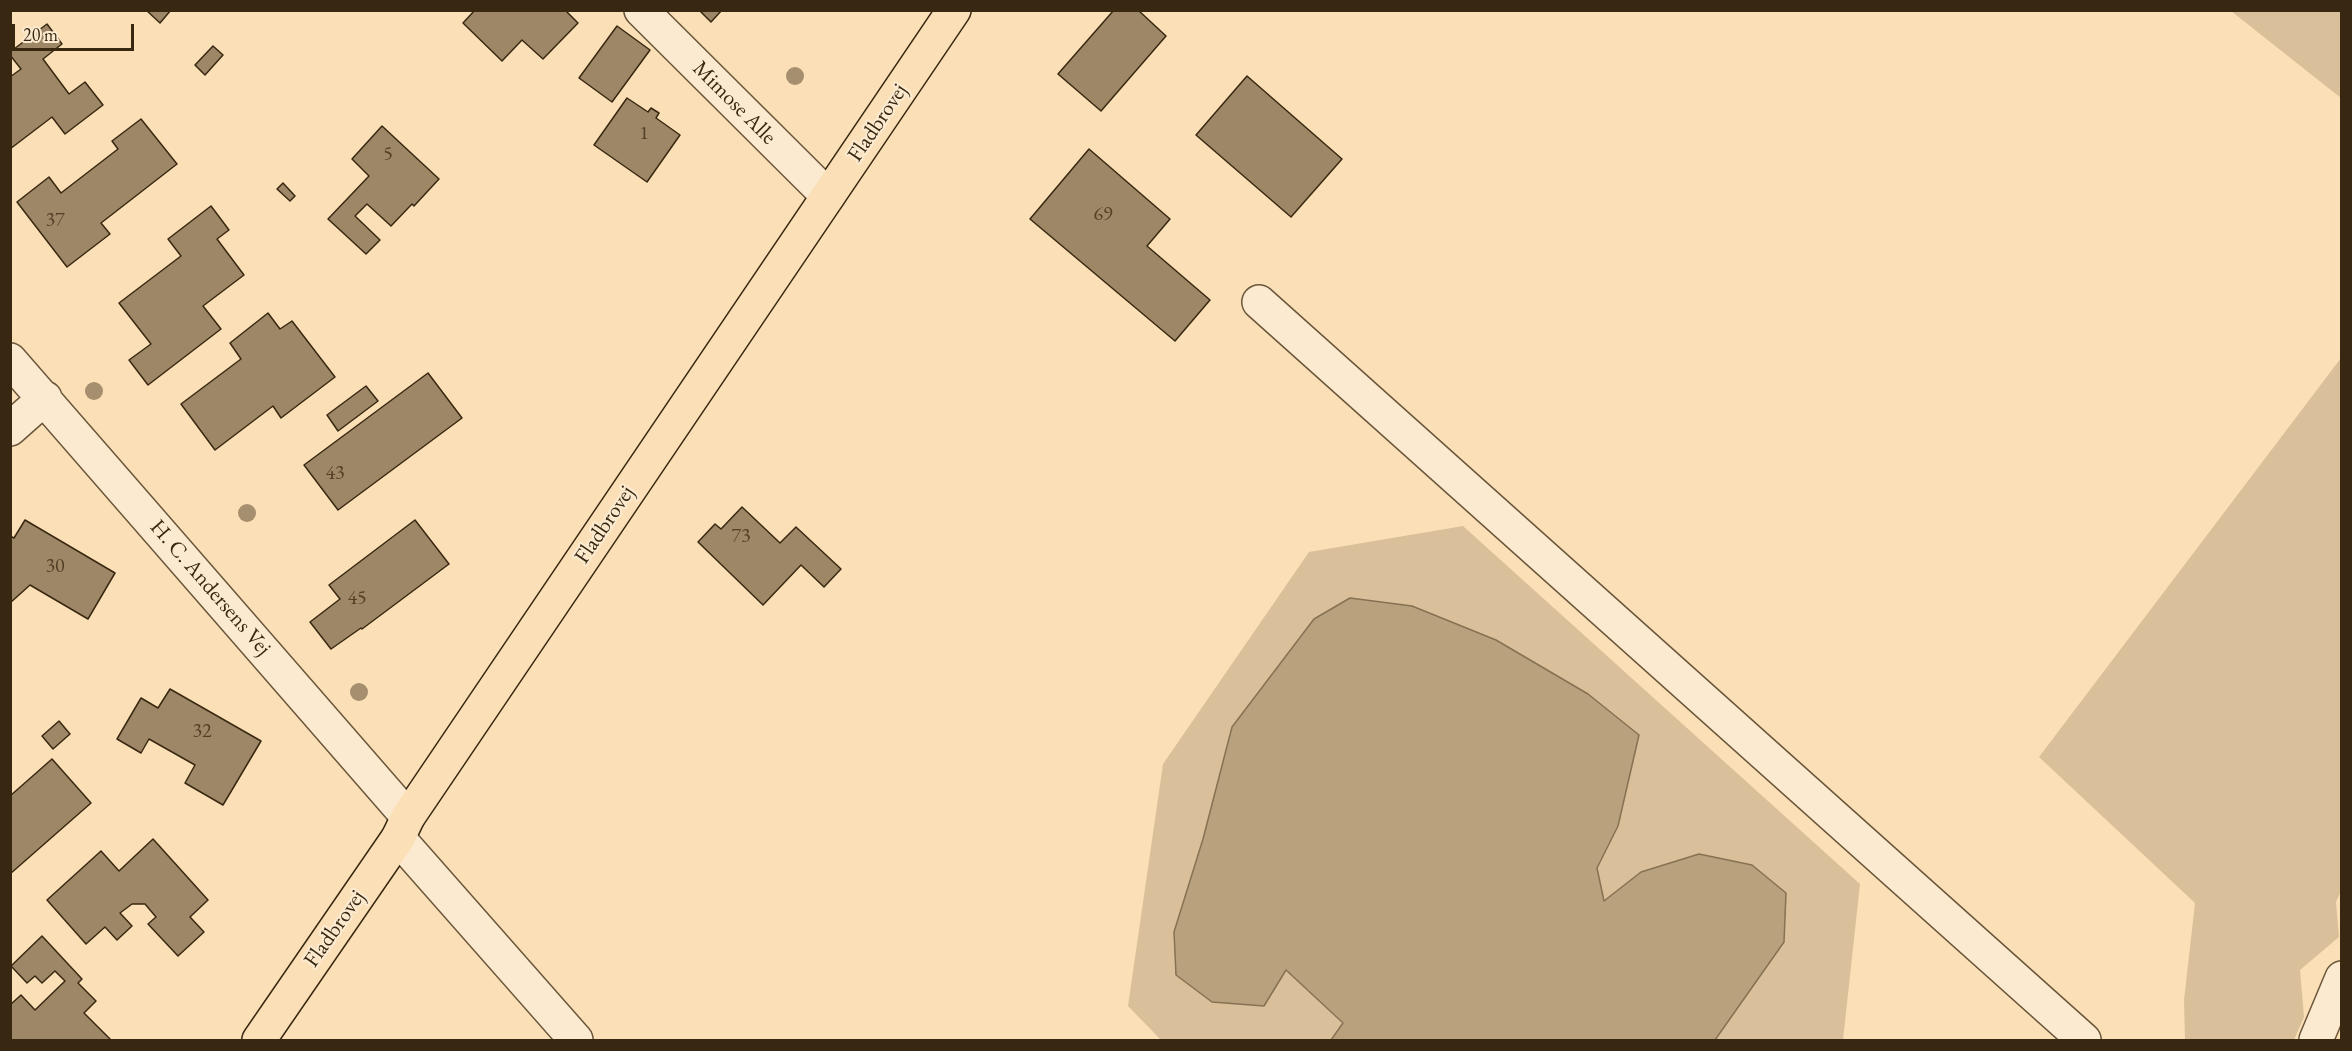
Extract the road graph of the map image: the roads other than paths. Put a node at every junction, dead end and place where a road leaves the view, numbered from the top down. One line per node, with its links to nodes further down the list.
1 (641, 10): 3 (street, Mimose Alle)
2 (954, 10): 3 (main road, Fladbrovej)
3 (828, 196): 8 (main road, Fladbrovej)
4 (1258, 302): 12 (street)
5 (10, 360): 6 (street, H. C. Andersens Vej)
6 (45, 398): 7 (street); 8 (street, H. C. Andersens Vej)
7 (10, 429)
8 (403, 827): 10 (main road, Fladbrovej); 11 (street, H. C. Andersens Vej)
9 (2342, 978): 13 (street)
10 (259, 1041)
11 (576, 1041)
12 (2084, 1041)
13 (2316, 1041)

